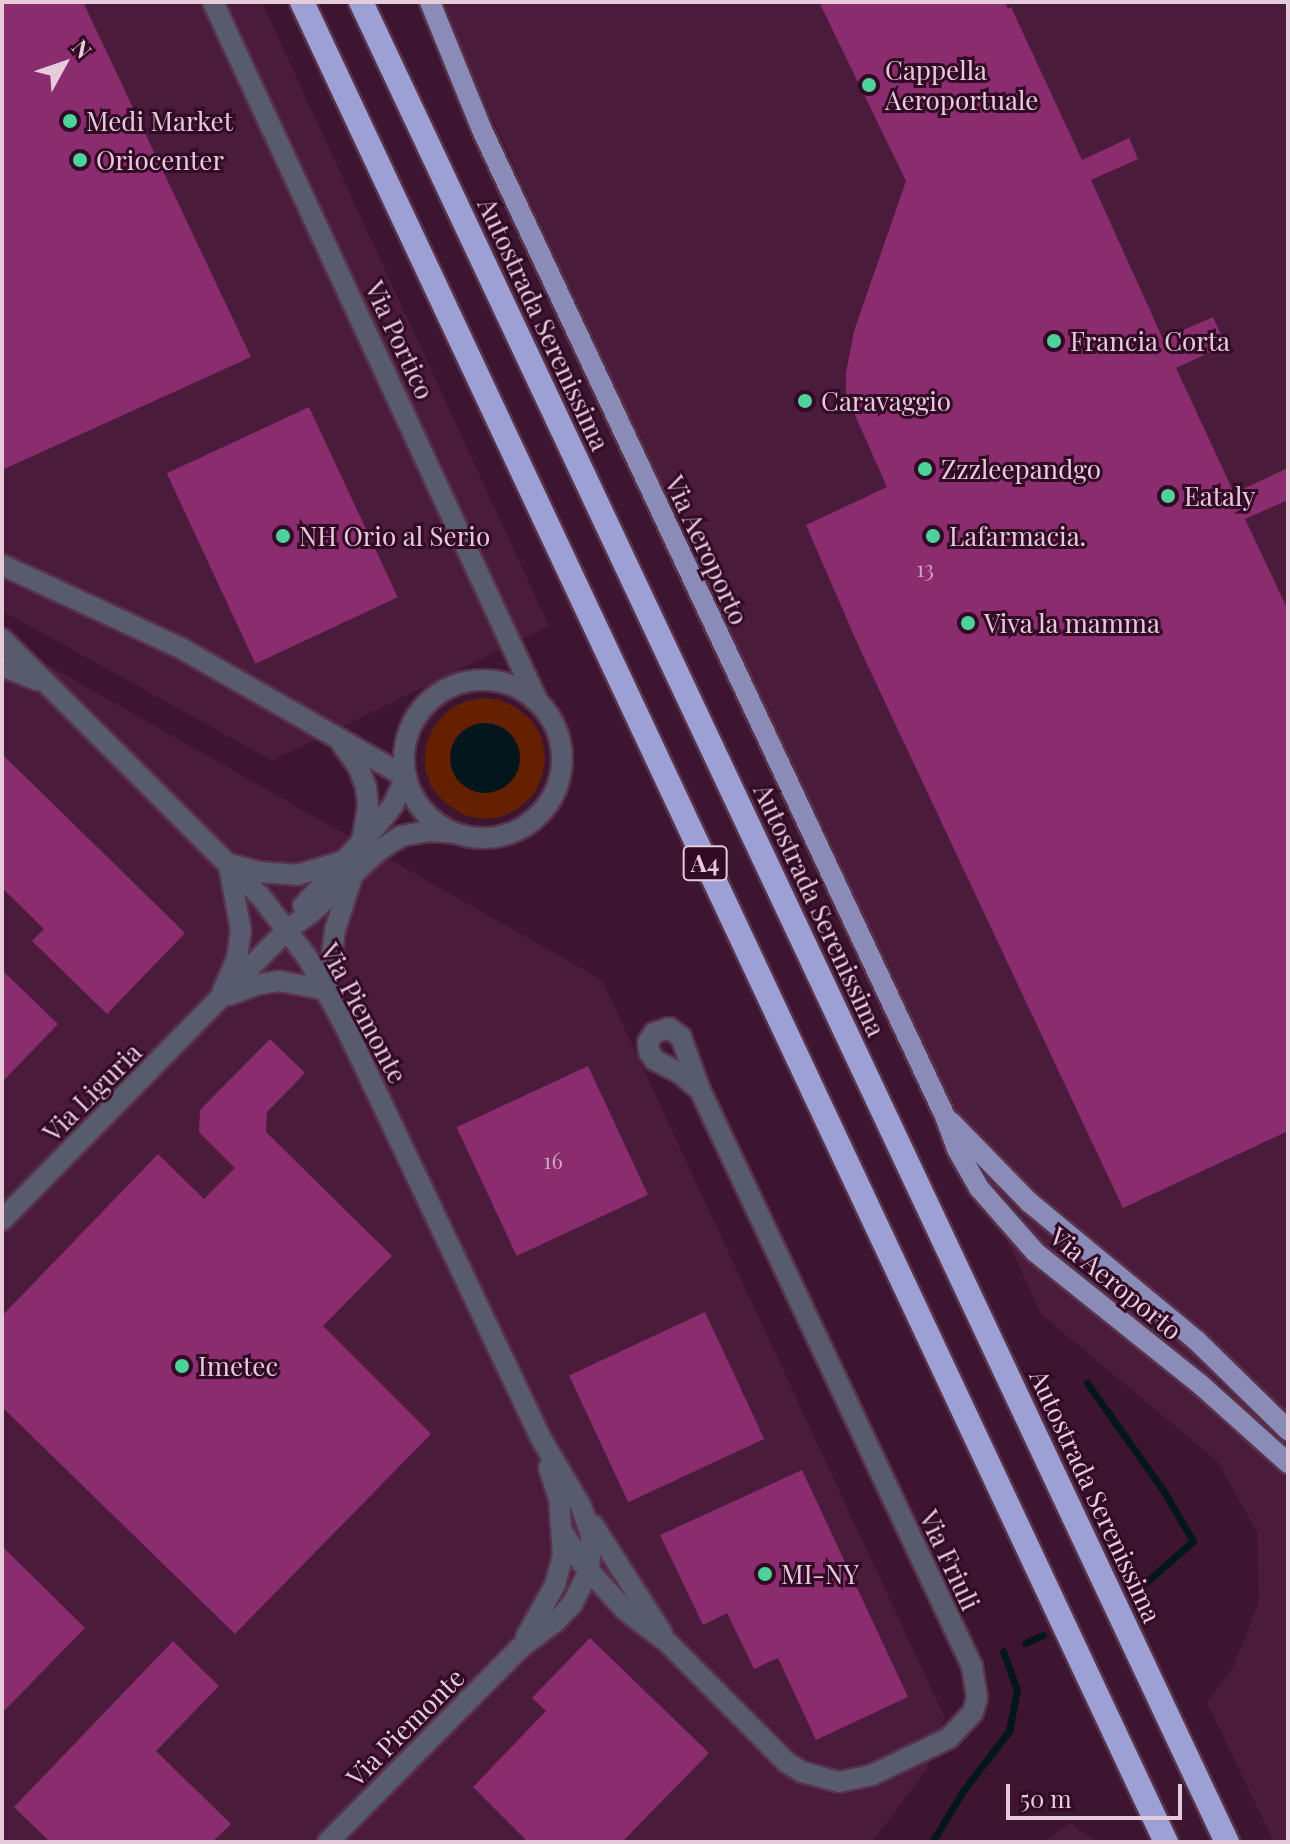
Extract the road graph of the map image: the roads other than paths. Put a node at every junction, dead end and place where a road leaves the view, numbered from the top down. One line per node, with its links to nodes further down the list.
1 (213, 2): 9 (street, Via Portico)
2 (302, 2): 31 (highway, A4)
3 (361, 2): 32 (highway, Autostrada Serenissima / A4)
4 (430, 2): 20 (main road, Via Aeroporto)
5 (2, 565): 10 (street)
6 (2, 639): 8 (street, Via Piemonte)
7 (2, 666): 8 (street, Via Piemonte)
8 (44, 683): 14 (street, Via Piemonte)
9 (538, 702): 11 (street); 12 (street)
10 (337, 738): 11 (street); 13 (street)
11 (406, 777): 12 (street); 13 (street, Via Liguria)
12 (455, 833): 15 (street, Via Liguria)
13 (362, 841): 15 (street, Via Liguria)
14 (229, 864): 15 (street, Via Liguria); 16 (street, Via Piemonte); 18 (street, Via Liguria)
15 (347, 868): 16 (street, Via Liguria); 17 (street, Via Liguria)
16 (288, 929): 17 (street, Via Piemonte); 18 (street, Via Liguria)
17 (327, 990): 18 (street, Via Liguria); 23 (street, Via Piemonte)
18 (218, 1001): 21 (street, Via Liguria)
19 (700, 1090): 28 (street, Via Friuli)
20 (945, 1116): 22 (main road, Via Aeroporto); 24 (main road, Via Aeroporto)
21 (2, 1220)
22 (1288, 1430)
23 (540, 1437): 25 (street, Via Piemonte); 26 (street, Via Piemonte)
24 (1288, 1463)
25 (581, 1506): 27 (street, Via Piemonte); 28 (street, Via Friuli)
26 (564, 1534): 27 (street, Via Friuli); 29 (street, Via Piemonte)
27 (589, 1571): 28 (street, Via Friuli); 29 (street, Via Piemonte)
28 (668, 1643)
29 (520, 1648): 30 (street, Via Piemonte)
30 (328, 1842)
31 (1166, 1842)
32 (1227, 1842)

